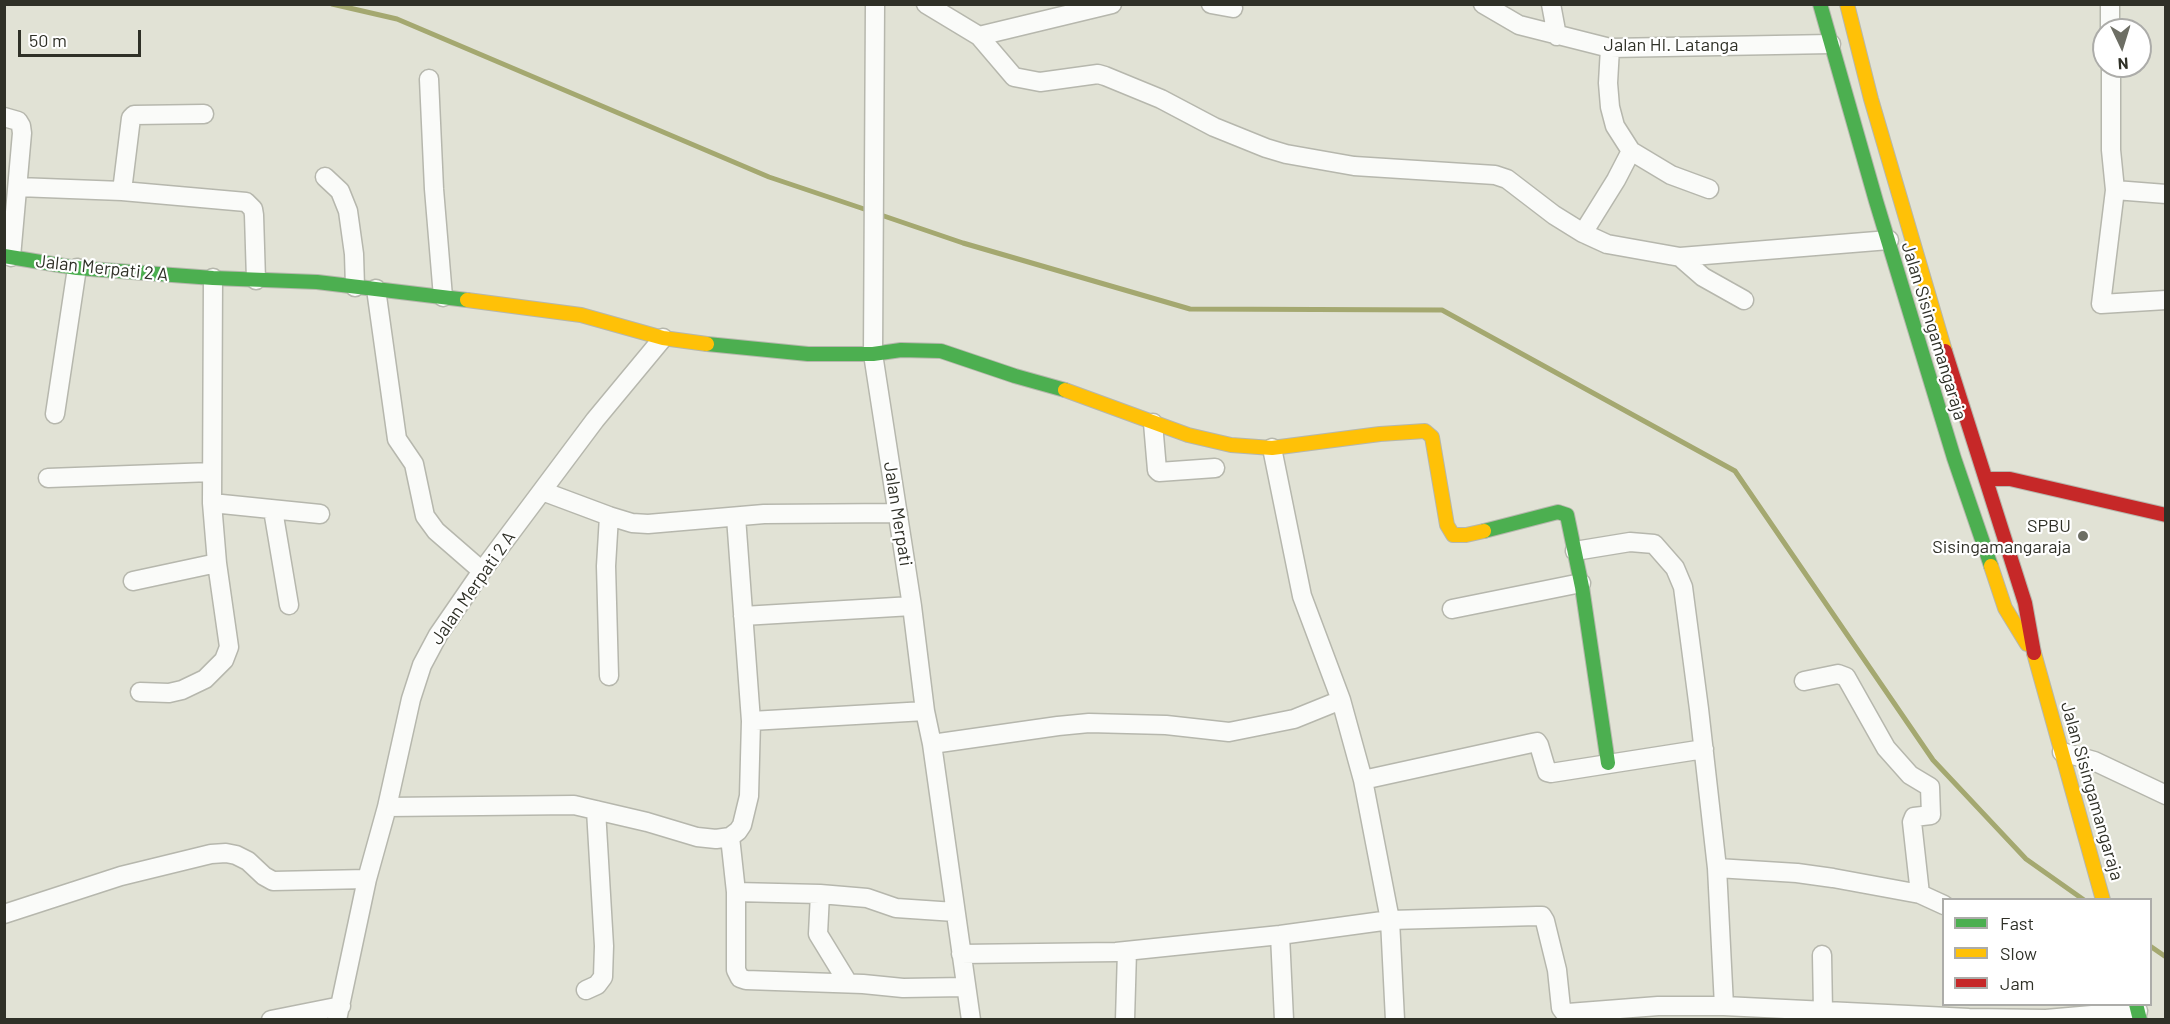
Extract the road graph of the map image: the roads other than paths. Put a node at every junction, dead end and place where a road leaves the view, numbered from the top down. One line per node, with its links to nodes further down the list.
1 (875, 4): 40 (street, Jalan Merpati)
2 (926, 4): 10 (street)
3 (1112, 4): 10 (street)
4 (1211, 4): 9 (street)
5 (1482, 4): 11 (street, Jalan HI. Latanga)
6 (1551, 4): 11 (street)
7 (1821, 4): 12 (street, Jalan Sisingamangaraja)
8 (1847, 4): 25 (street, Jalan Sisingamangaraja)
9 (1233, 8)
10 (979, 36): 27 (street)
11 (1557, 36): 13 (street, Jalan HI. Latanga)
12 (1831, 44): 13 (street, Jalan HI. Latanga); 26 (street, Jalan Sisingamangaraja)
13 (1610, 48): 18 (street)
14 (429, 78): 36 (street)
15 (2111, 78): 22 (street)
16 (204, 114): 23 (street)
17 (4, 117): 20 (street)
18 (1631, 151): 21 (street); 27 (street)
19 (325, 177): 34 (street)
20 (18, 187): 23 (street); 29 (street)
21 (1709, 189)
22 (2115, 190): 24 (street); 38 (street)
23 (122, 191): 33 (street)
24 (2166, 194)
25 (1901, 196): 26 (street); 47 (street, Jalan Sisingamangaraja)
26 (1876, 201): 28 (street, Jalan Sisingamangaraja)
27 (1583, 233): 30 (street)
28 (1889, 240): 30 (street); 65 (street, Jalan Sisingamangaraja)
29 (8, 256): 31 (street, Jalan Merpati 2 A)
30 (1680, 257): 37 (street)
31 (77, 268): 32 (street, Jalan Merpati 2 A); 41 (street)
32 (213, 278): 33 (street, Jalan Merpati 2 A); 45 (street)
33 (256, 280): 34 (street, Jalan Merpati 2 A)
34 (355, 286): 35 (street, Jalan Merpati 2 A)
35 (376, 289): 36 (street, Jalan Merpati 2 A); 58 (street)
36 (443, 297): 39 (street, Jalan Merpati 2 A)
37 (1744, 300)
38 (2166, 300)
39 (663, 338): 40 (street, Jalan Merpati 2 A); 48 (street, Jalan Merpati 2 A)
40 (873, 354): 42 (street, Jalan Merpati 2 A); 51 (street, Jalan Merpati)
41 (55, 414)
42 (1153, 423): 43 (street, Jalan Merpati 2 A); 44 (street)
43 (1272, 448): 56 (street, Jalan Merpati 2 A); 69 (street)
44 (1215, 468)
45 (212, 472): 46 (street); 49 (street)
46 (48, 478)
47 (1986, 479): 53 (street); 65 (street, Jalan Sisingamangaraja)
48 (542, 491): 54 (street); 58 (street, Jalan Merpati 2 A)
49 (212, 503): 50 (street); 57 (street)
50 (273, 510): 52 (street); 61 (street)
51 (898, 513): 55 (street); 62 (street, Jalan Merpati)
52 (320, 514)
53 (2166, 515)
54 (609, 516): 55 (street); 66 (street)
55 (736, 517): 64 (street)
56 (1575, 551): 60 (street); 73 (street)
57 (218, 563): 59 (street); 68 (street)
58 (482, 571): 78 (street, Jalan Merpati 2 A)
59 (133, 581)
60 (1581, 583): 63 (street); 75 (street)
61 (289, 605)
62 (912, 606): 64 (street); 70 (street, Jalan Merpati)
63 (1452, 609)
64 (744, 616): 71 (street)
65 (2035, 658): 74 (street, Jalan Sisingamangaraja)
66 (609, 676)
67 (1804, 681): 85 (street)
68 (140, 692)
69 (1341, 700): 72 (street); 76 (street)
70 (925, 711): 71 (street); 72 (street, Jalan Merpati)
71 (751, 721): 80 (street)
72 (932, 744): 88 (street, Jalan Merpati)
73 (1704, 749): 75 (street); 81 (street)
74 (2062, 752): 77 (street); 86 (street, Jalan Sisingamangaraja)
75 (1608, 763): 76 (street)
76 (1363, 780): 90 (street)
77 (2166, 795)
78 (387, 807): 79 (street); 82 (street, Jalan Merpati 2 A)
79 (596, 810): 80 (street); 97 (street)
80 (730, 837): 83 (street)
81 (1717, 868): 85 (street); 98 (street)
82 (367, 879): 89 (street); 101 (street, Jalan Merpati 2 A)
83 (736, 892): 84 (street); 95 (street)
84 (820, 894): 88 (street); 95 (street)
85 (1920, 894): 87 (street)
86 (2102, 898)
87 (1942, 904)
88 (955, 912): 93 (street, Jalan Merpati)
89 (4, 914)
90 (1390, 920): 91 (street); 102 (street); 108 (street)
91 (1280, 935): 92 (street); 107 (street)
92 (1127, 951): 93 (street); 106 (street)
93 (961, 954): 96 (street, Jalan Merpati)
94 (1822, 955): 99 (street)
95 (848, 983): 96 (street)
96 (965, 987): 105 (street, Jalan Merpati)
97 (586, 990)
98 (1724, 1006): 99 (street); 102 (street)
99 (1823, 1011): 103 (street)
100 (2138, 1012): 103 (street)
101 (339, 1013): 104 (street)
102 (1659, 1013)
103 (2046, 1019)
104 (271, 1020)
105 (971, 1020)
106 (1125, 1020)
107 (1284, 1020)
108 (1395, 1020)

